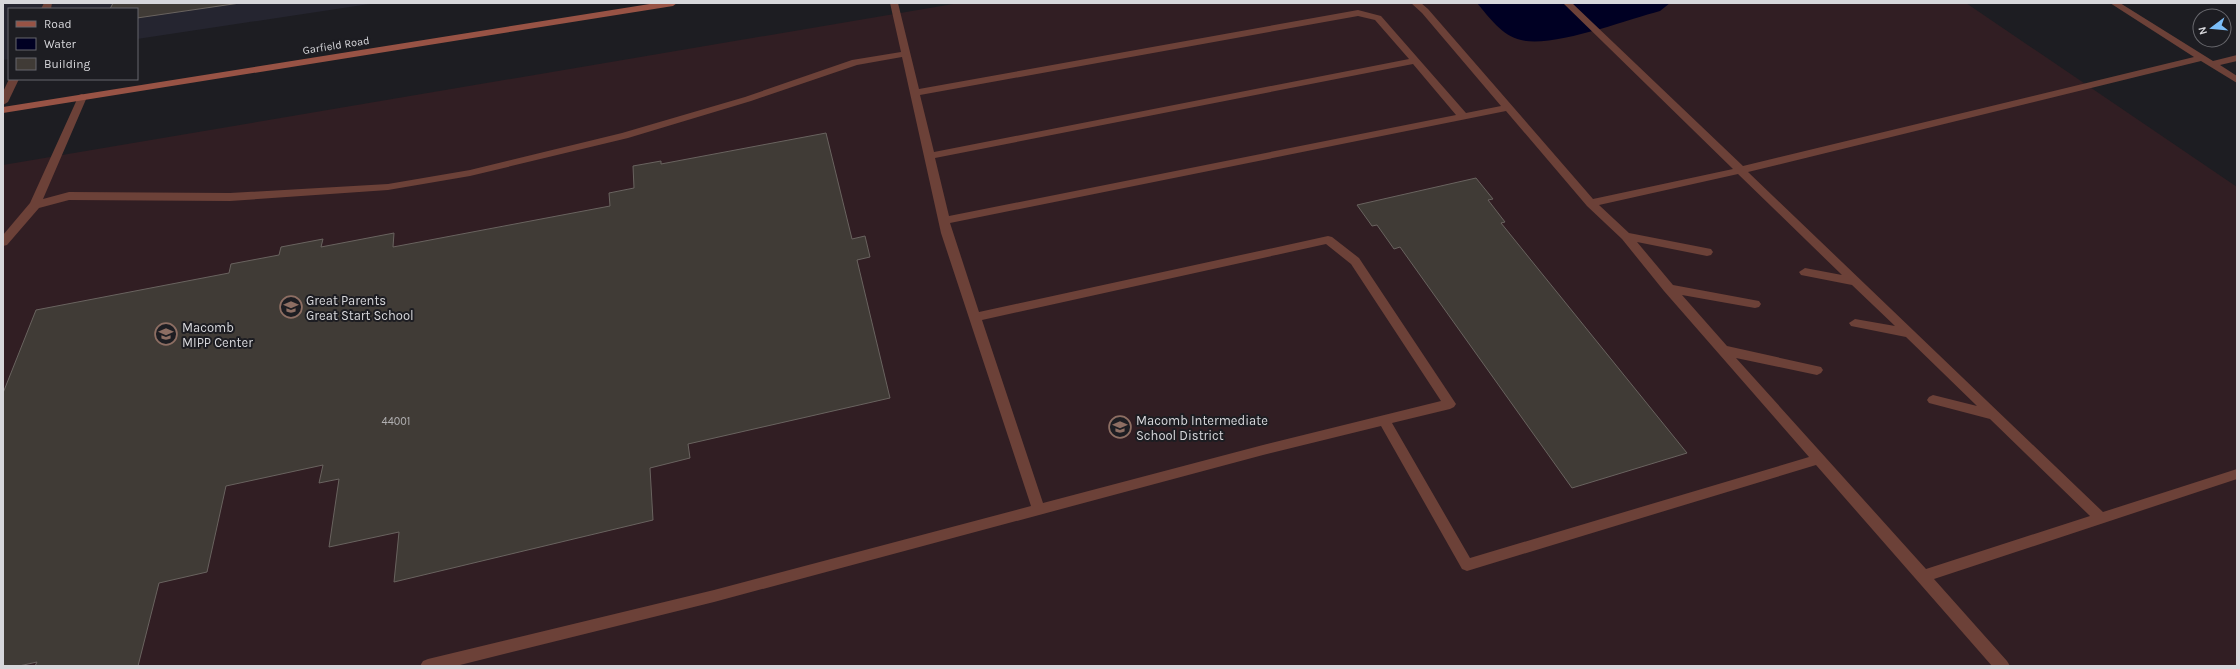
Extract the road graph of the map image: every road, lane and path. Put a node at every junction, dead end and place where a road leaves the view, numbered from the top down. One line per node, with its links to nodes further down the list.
1 (673, 3): 14 (main road, Garfield Road)
2 (894, 3): 6 (lane)
3 (1415, 3): 16 (lane)
4 (1567, 3): 20 (lane)
5 (2114, 3): 7 (lane)
6 (906, 54): 13 (lane); 22 (lane)
7 (2202, 58): 10 (lane); 20 (lane)
8 (2237, 58): 10 (lane)
9 (1415, 61): 13 (lane); 18 (lane); 19 (lane)
10 (2211, 64): 12 (lane)
11 (14, 80): 15 (lane)
12 (2237, 80)
13 (914, 93): 19 (lane)
14 (82, 97): 17 (main road, Garfield Road); 22 (lane)
15 (3, 102)
16 (1510, 107): 18 (lane); 21 (lane)
17 (3, 110)
18 (1463, 116): 23 (lane)
19 (929, 156): 23 (lane)
20 (1741, 170): 21 (lane); 28 (lane)
21 (1591, 203): 24 (lane)
22 (35, 205): 25 (lane)
23 (944, 221): 31 (lane)
24 (1626, 236): 26 (lane); 29 (lane)
25 (3, 242)
26 (1707, 252)
27 (1805, 272): 28 (lane)
28 (1857, 282): 33 (lane)
29 (1668, 288): 30 (lane); 34 (lane)
30 (1755, 304)
31 (975, 317): 38 (lane); 41 (lane)
32 (1855, 323): 33 (lane)
33 (1911, 334): 37 (lane)
34 (1722, 350): 35 (lane); 39 (lane)
35 (1817, 370)
36 (1933, 400): 37 (lane)
37 (1995, 415): 42 (lane)
38 (1384, 420): 39 (lane); 41 (lane)
39 (1817, 460): 43 (lane)
40 (2237, 474): 42 (lane)
41 (1039, 510): 44 (lane)
42 (2100, 518): 43 (lane)
43 (1923, 576): 45 (lane)
44 (428, 666)
45 (2002, 666)

